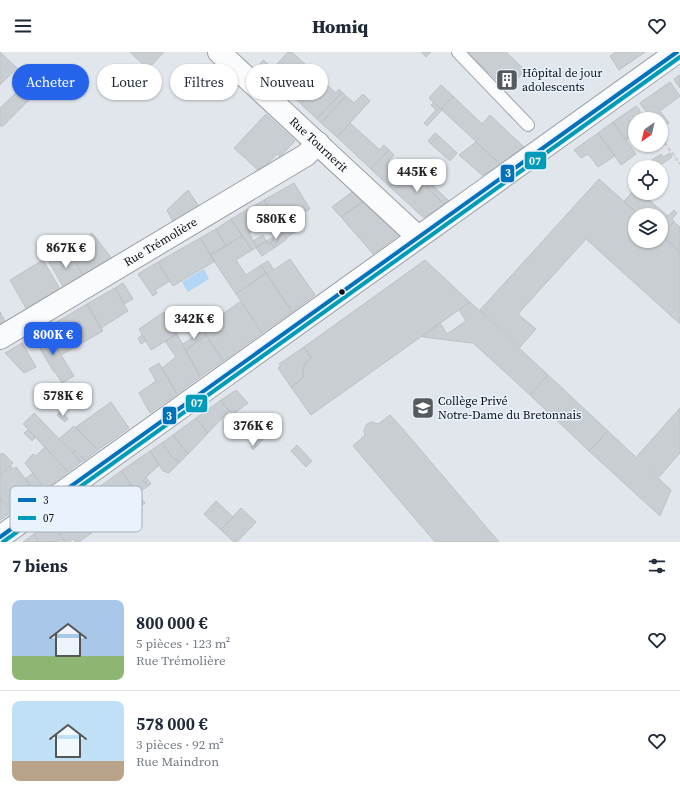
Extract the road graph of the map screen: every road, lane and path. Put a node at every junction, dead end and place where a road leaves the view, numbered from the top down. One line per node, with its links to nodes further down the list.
1 (219, 52): 5 (street, Rue Tournerit)
2 (458, 52): 4 (lane)
3 (677, 52): 8 (street)
4 (528, 125)
5 (318, 143): 8 (street, Rue Tournerit); 9 (street, Rue Trémolière)
6 (668, 148): 7 (path)
7 (680, 164)
8 (418, 237): 10 (street)
9 (0, 338)
10 (71, 486)
11 (10, 530): 12 (street)
12 (0, 537)

